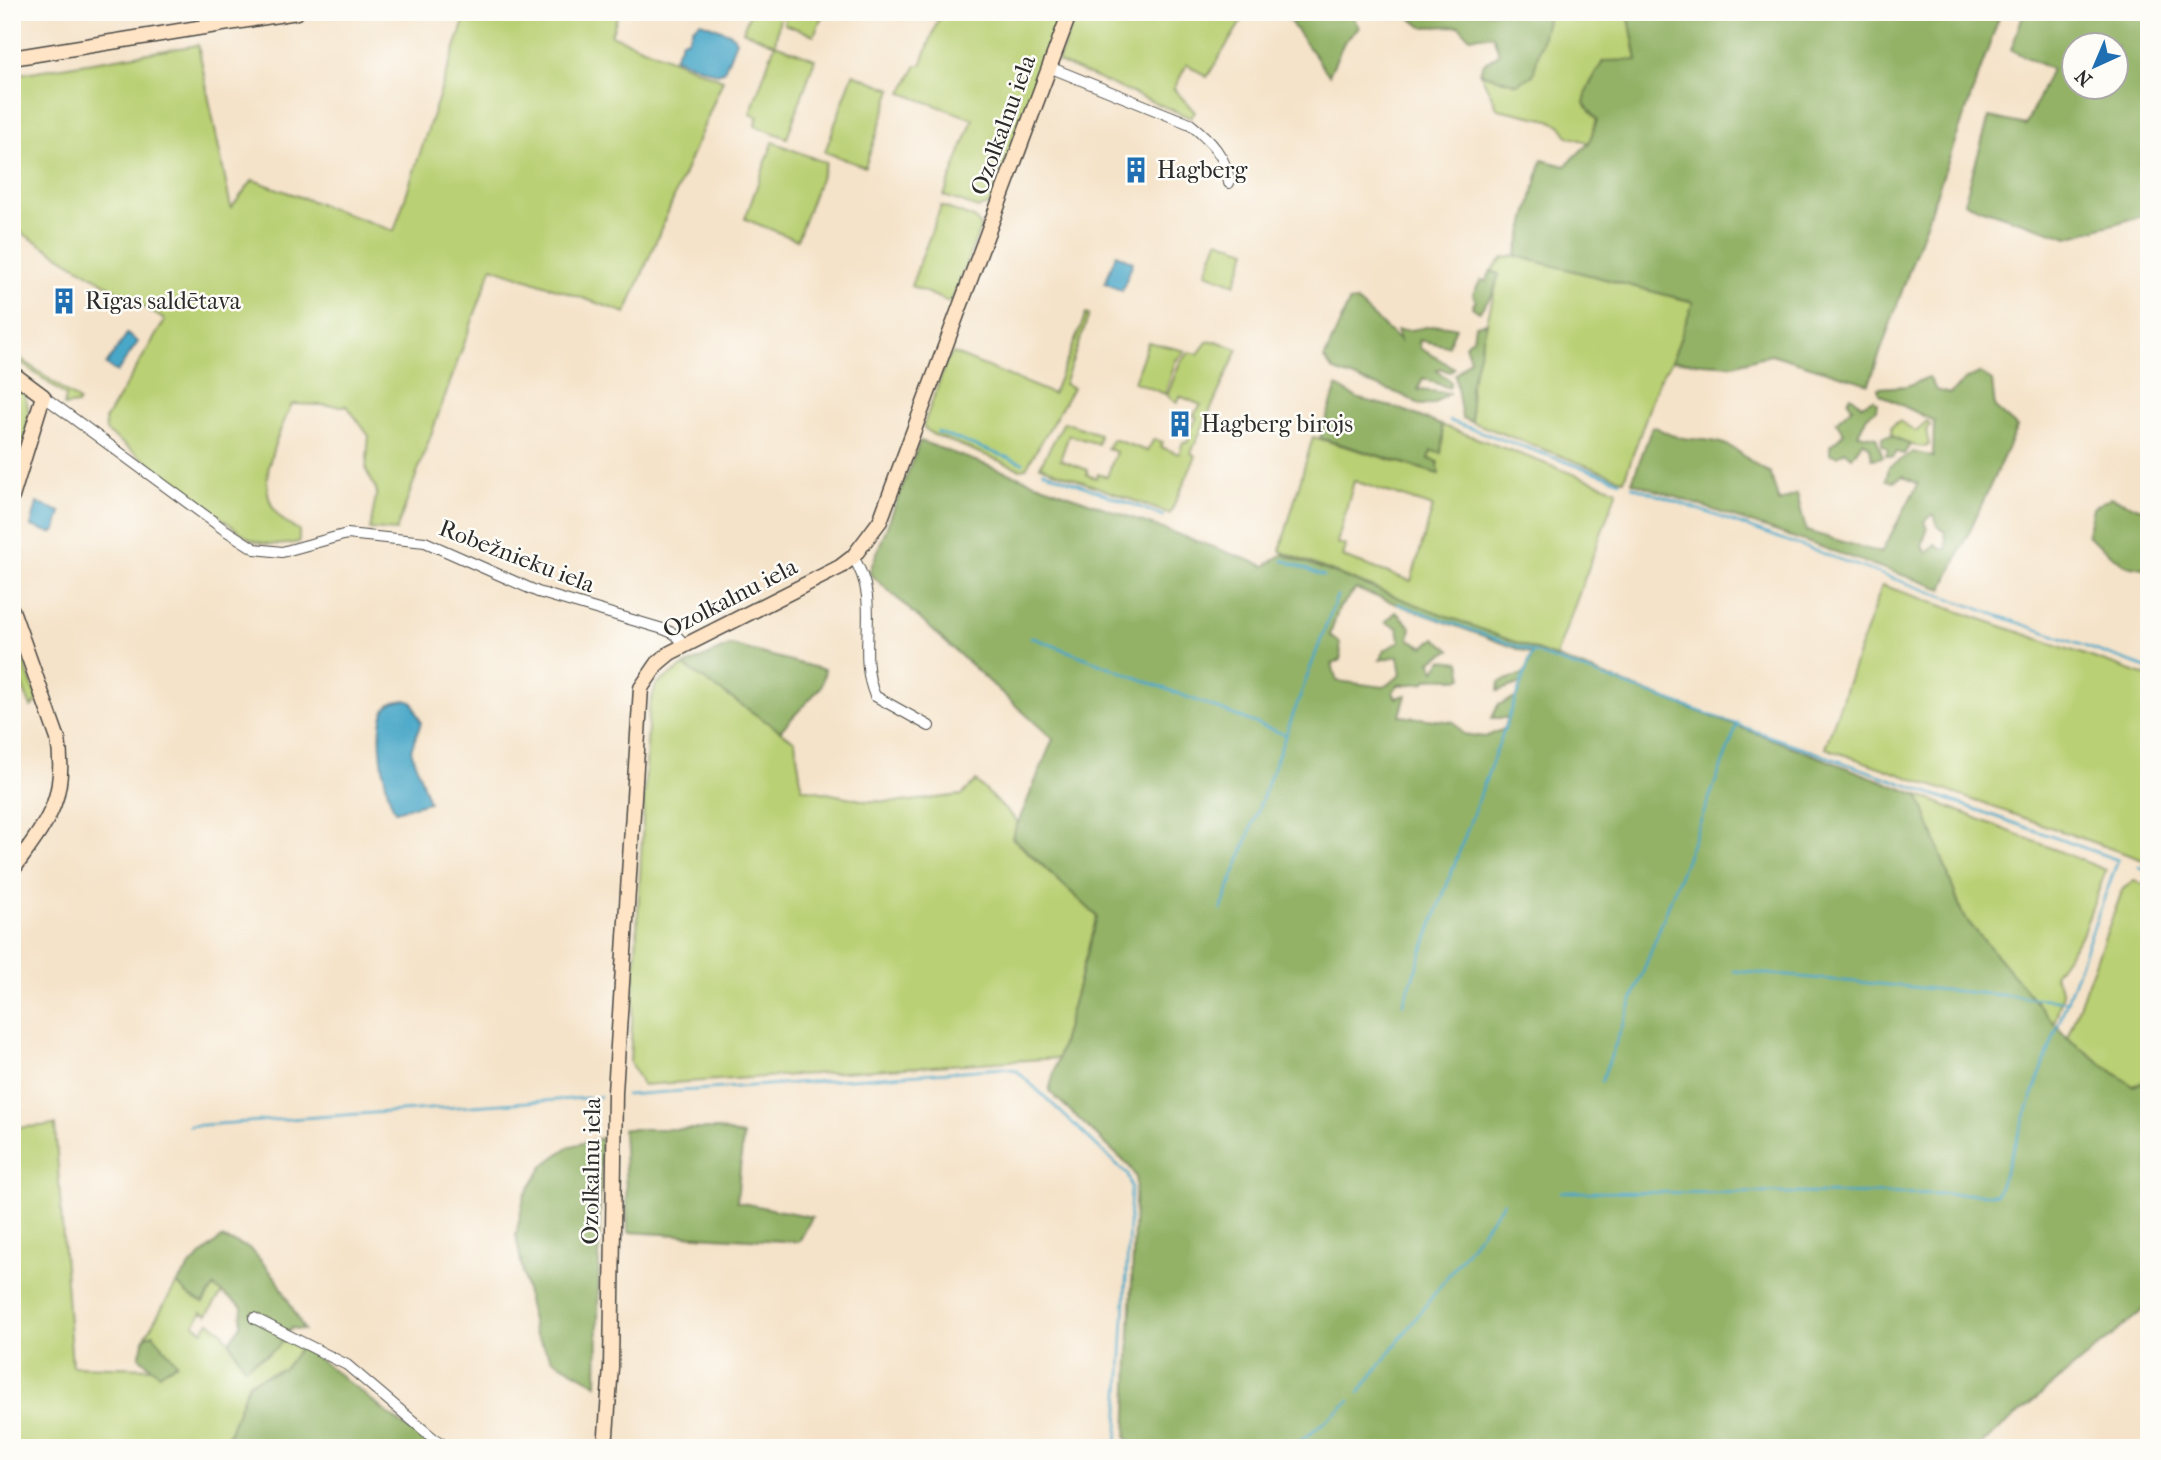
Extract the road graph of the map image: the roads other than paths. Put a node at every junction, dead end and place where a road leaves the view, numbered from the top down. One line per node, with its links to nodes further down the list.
1 (297, 12): 3 (street)
2 (1070, 12): 5 (street, Ozolkalnu iela)
3 (205, 19): 4 (street)
4 (12, 58)
5 (1049, 67): 6 (street); 10 (street, Ozolkalnu iela)
6 (1229, 183)
7 (12, 373): 8 (street)
8 (43, 396): 9 (street); 12 (street, Robežnieku iela)
9 (12, 497)
10 (853, 558): 12 (street, Ozolkalnu iela); 13 (street)
11 (12, 610): 14 (street)
12 (684, 644): 17 (street, Ozolkalnu iela)
13 (929, 726)
14 (12, 871)
15 (254, 1318): 16 (street)
16 (449, 1448)
17 (606, 1448)

